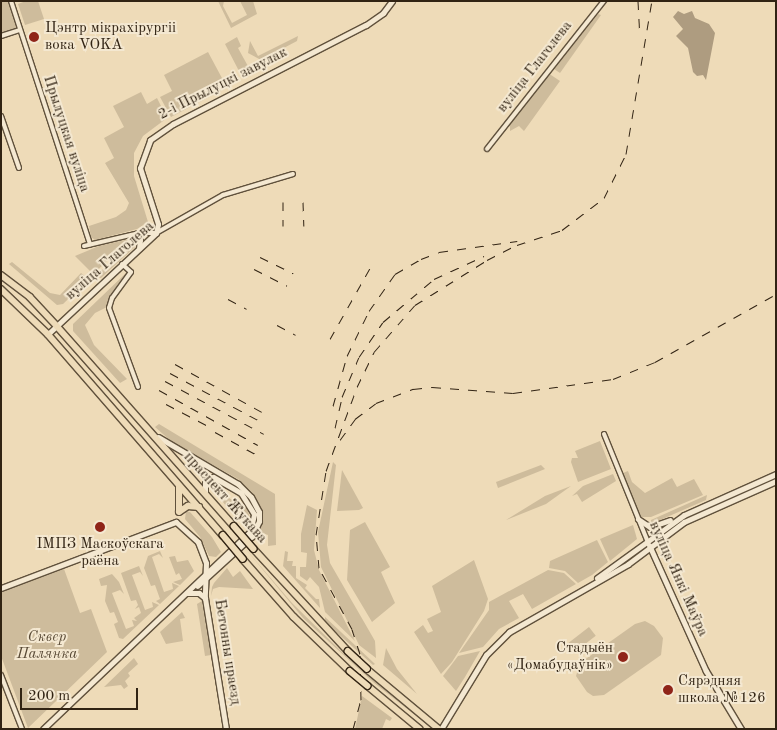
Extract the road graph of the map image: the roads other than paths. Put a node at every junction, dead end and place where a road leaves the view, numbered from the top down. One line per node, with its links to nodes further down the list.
1 (10, 1): 4 (street, Прылуцкая вуліца)
2 (392, 1): 10 (main road, 2-і Прылуцкі завулак)
3 (604, 1): 7 (street, вуліца Глаголева)
4 (20, 30): 5 (street); 12 (street, Прылуцкая вуліца)
5 (1, 36)
6 (1, 116): 8 (street)
7 (487, 149)
8 (19, 168)
9 (293, 174): 10 (street, вуліца Глаголева)
10 (156, 233): 11 (street); 14 (main road, вуліца Глаголева)
11 (130, 235): 12 (street); 14 (main road)
12 (90, 244): 13 (street)
13 (84, 246)
14 (137, 250): 15 (main road, вуліца Глаголева)
15 (122, 264): 18 (main road, вуліца Глаголева); 20 (street)
16 (2, 274): 18 (main road, праспект Жукава)
17 (1, 289): 19 (main road, праспект Жукава)
18 (57, 326): 19 (main road); 21 (main road, праспект Жукава)
19 (48, 334): 25 (main road, праспект Жукава)
20 (138, 388)
21 (143, 427): 26 (main road, праспект Жукава); 37 (main road)
22 (604, 434): 30 (street, вуліца Янкі Маўра)
23 (776, 474): 29 (main road)
24 (776, 481): 33 (main road)
25 (177, 482): 27 (main road, праспект Жукава); 28 (main road)
26 (205, 493): 35 (main road); 43 (main road, праспект Жукава, bridge)
27 (199, 507): 28 (main road); 44 (main road, праспект Жукава, bridge)
28 (178, 512): 31 (main road)
29 (684, 515): 30 (main road); 32 (main road)
30 (638, 519): 32 (street, вуліца Янкі Маўра)
31 (176, 522): 34 (main road); 40 (main road)
32 (647, 540): 33 (main road, вуліца Янкі Маўра); 39 (main road)
33 (650, 546): 39 (main road); 51 (main road, вуліца Янкі Маўра)
34 (206, 563): 35 (main road); 36 (main road, Бетонны праезд)
35 (214, 565): 36 (main road)
36 (206, 572): 37 (main road); 38 (main road, Бетонны праезд); 41 (main road)
37 (213, 572): 38 (main road)
38 (205, 580): 41 (main road); 42 (main road, Бетонны праезд)
39 (586, 586): 50 (main road)
40 (1, 587)
41 (186, 593): 42 (main road); 47 (main road)
42 (205, 598): 48 (main road, Бетонны праезд)
43 (346, 649): 44 (main road); 50 (main road, праспект Жукава, bridge)
44 (336, 656): 49 (main road, праспект Жукава, bridge)
45 (1, 675): 46 (street)
46 (22, 729)
47 (43, 729)
48 (226, 729)
49 (420, 729)
50 (440, 729)
51 (741, 729)

